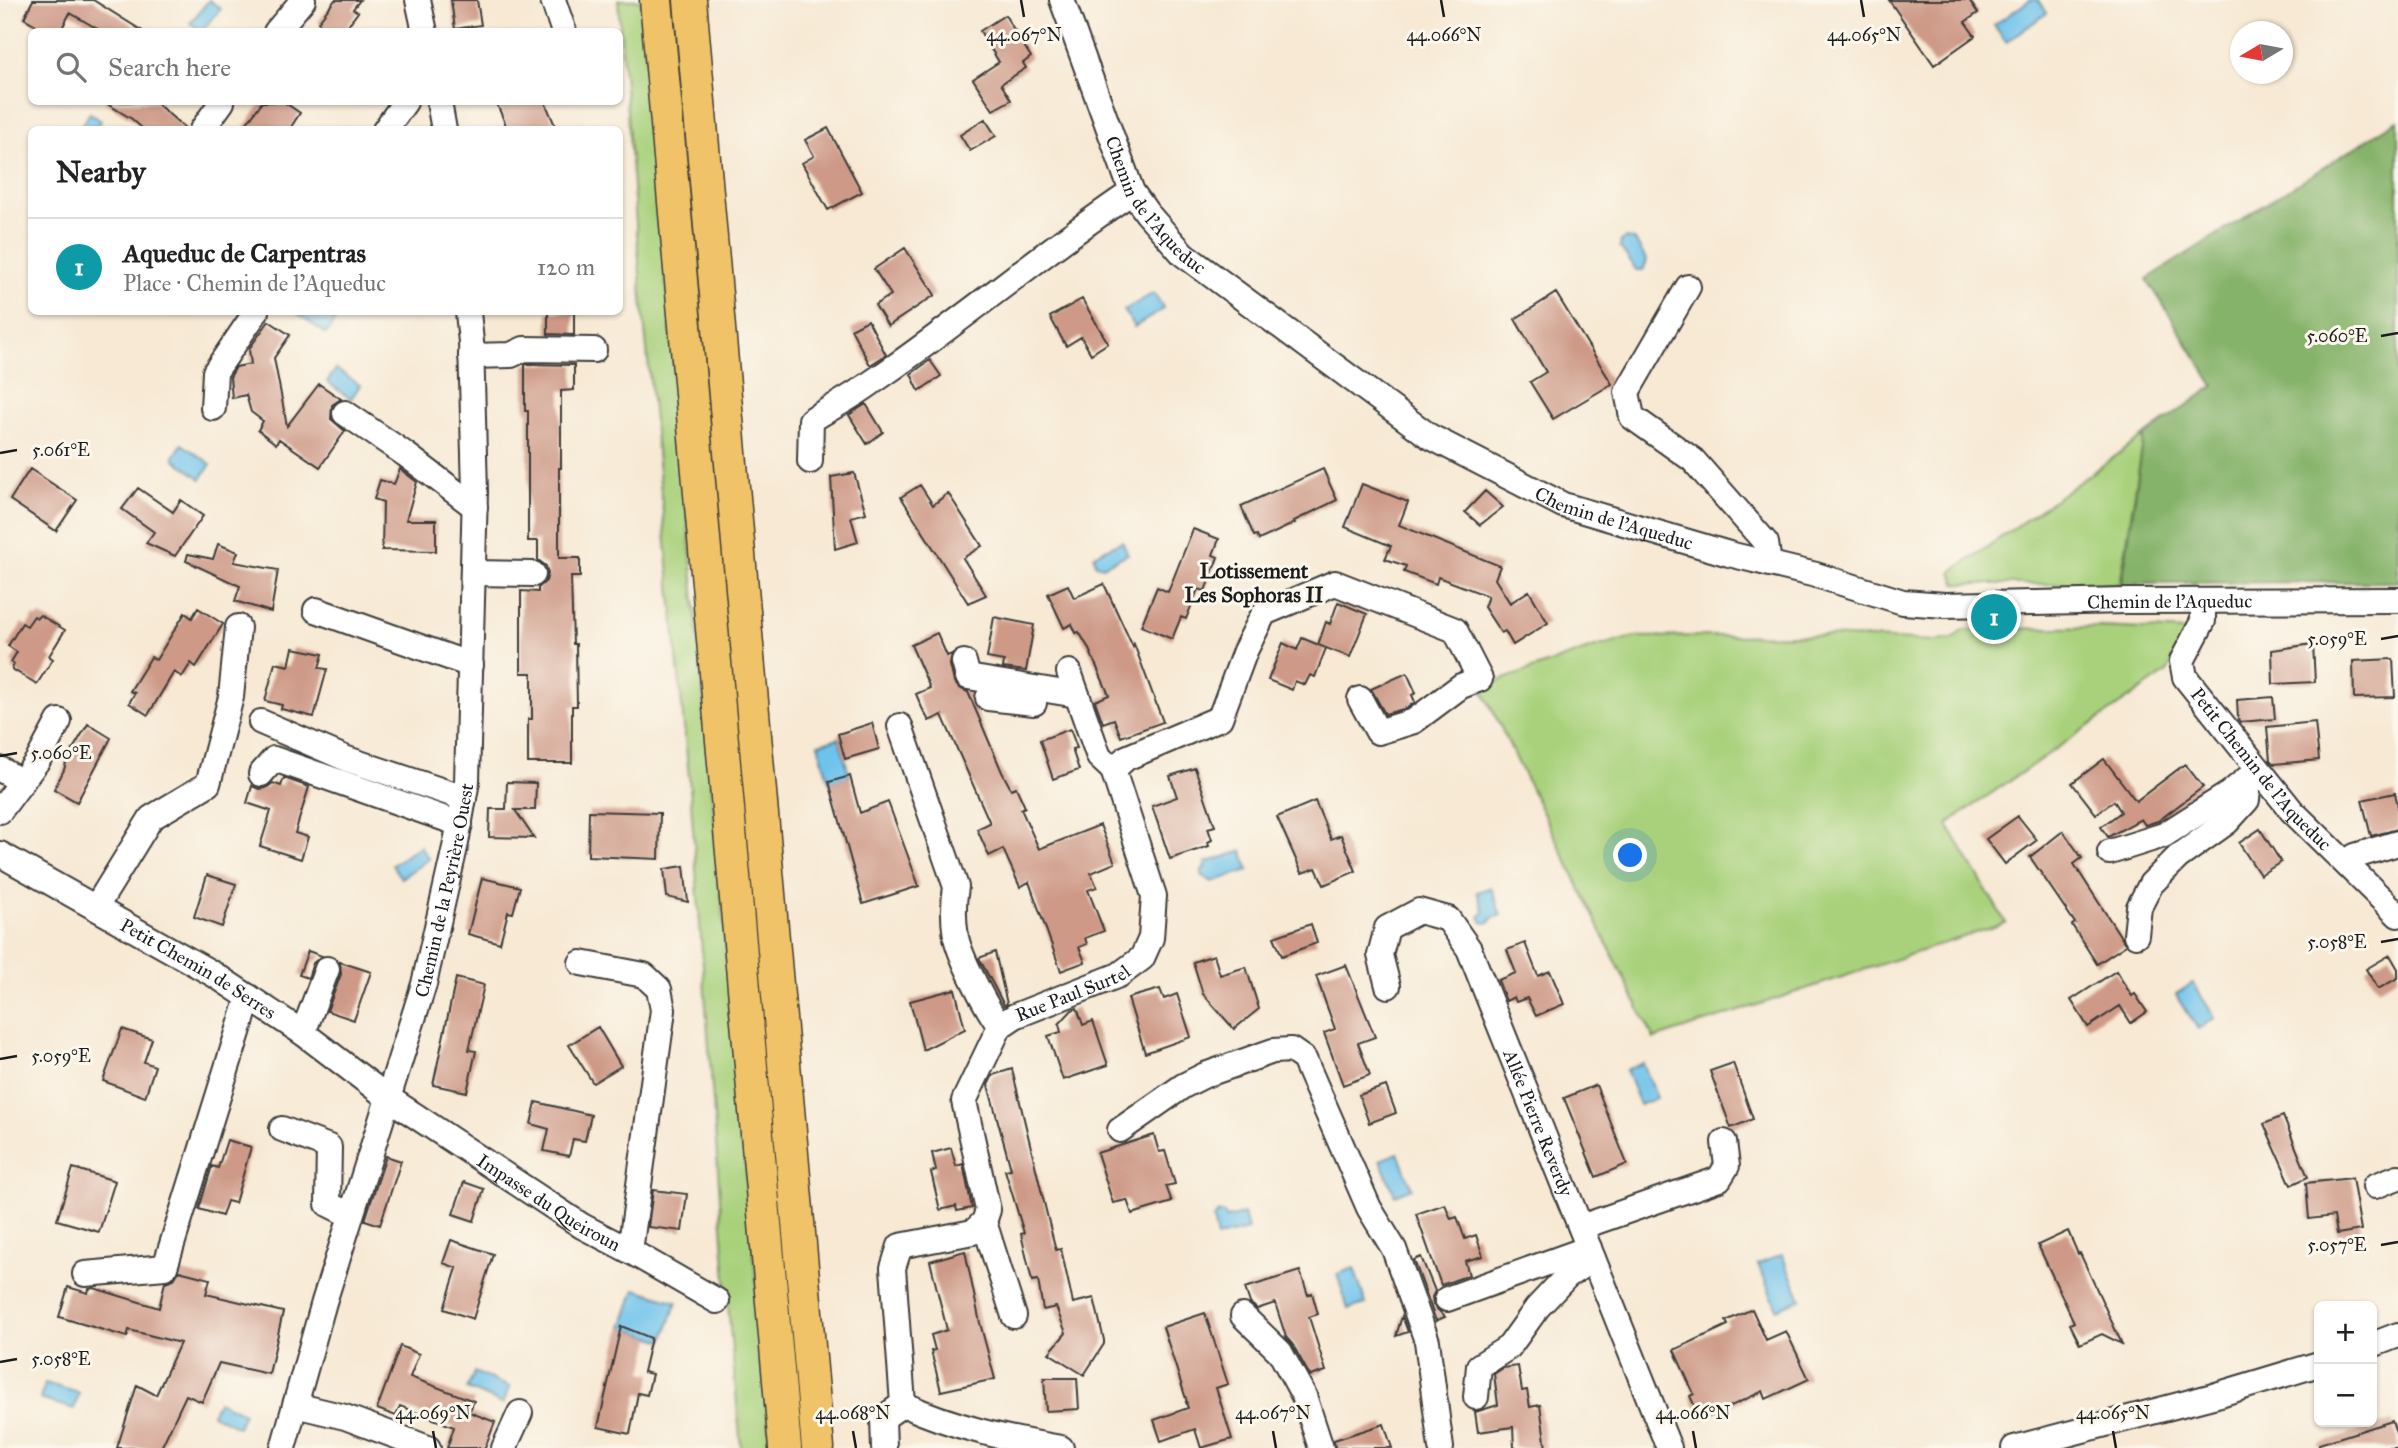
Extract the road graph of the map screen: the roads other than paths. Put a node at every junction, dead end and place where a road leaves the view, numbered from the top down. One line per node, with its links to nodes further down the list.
1 (303, 0): 7 (street)
2 (418, 0): 8 (street)
3 (553, 0): 9 (street)
4 (656, 0): 87 (main road)
5 (690, 0): 88 (main road)
6 (1062, 0): 16 (street, Chemin de l'Aqueduc)
7 (279, 28)
8 (424, 28)
9 (563, 28)
10 (220, 105): 13 (street)
11 (403, 105): 14 (street)
12 (440, 105): 15 (street)
13 (205, 126)
14 (388, 126)
15 (443, 126)
16 (1132, 192): 24 (street); 26 (street, Chemin de l'Aqueduc)
17 (1688, 287): 26 (street)
18 (254, 315): 22 (street)
19 (468, 315): 21 (street, Chemin de la Peyrière Ouest)
20 (594, 349): 21 (street)
21 (471, 356): 25 (street, Chemin de la Peyrière Ouest)
22 (213, 408)
23 (345, 413): 25 (street)
24 (810, 461)
25 (475, 507): 27 (street, Chemin de la Peyrière Ouest)
26 (1769, 564): 30 (street, Chemin de l'Aqueduc)
27 (473, 573): 28 (street); 34 (street, Chemin de la Peyrière Ouest)
28 (533, 574)
29 (2398, 600): 30 (street, Chemin de l'Aqueduc)
30 (2203, 601): 44 (street, Petit Chemin de l'Aqueduc)
31 (316, 610): 34 (street)
32 (238, 627): 53 (street)
33 (964, 662): 35 (street)
34 (471, 665): 46 (street, Chemin de la Peyrière Ouest)
35 (1076, 693): 36 (street); 42 (street, Rue Paul Surtel)
36 (988, 698)
37 (1360, 699): 42 (street)
38 (59, 721): 45 (street)
39 (261, 722): 46 (street)
40 (900, 726): 60 (street)
41 (0, 769): 45 (street)
42 (1112, 770): 60 (street, Rue Paul Surtel)
43 (261, 774): 48 (street)
44 (2253, 774): 50 (street); 52 (street, Petit Chemin de l'Aqueduc); 55 (street)
45 (22, 782): 47 (street)
46 (464, 798): 48 (street, Chemin de la Peyrière Ouest)
47 (0, 811)
48 (460, 824): 62 (street, Chemin de la Peyrière Ouest)
49 (2398, 844): 52 (street)
50 (2110, 852)
51 (0, 854): 53 (street, Petit Chemin de Serres)
52 (2347, 864): 54 (street, Petit Chemin de l'Aqueduc)
53 (96, 907): 59 (street, Petit Chemin de Serres)
54 (2398, 915)
55 (2136, 935)
56 (582, 964): 71 (street)
57 (327, 969): 61 (street)
58 (1388, 986): 70 (street, Allée Pierre Reverdy)
59 (249, 997): 61 (street, Petit Chemin de Serres); 72 (street)
60 (1000, 1026): 69 (street, Rue Paul Surtel)
61 (303, 1032): 62 (street, Petit Chemin de Serres)
62 (387, 1097): 68 (street, Chemin de la Peyrière Ouest); 71 (street, Impasse du Queiroun)
63 (282, 1129): 68 (street)
64 (1120, 1130): 92 (street)
65 (1724, 1142): 70 (street)
66 (2398, 1177): 67 (street)
67 (2375, 1186)
68 (350, 1215): 82 (street, Chemin de la Peyrière Ouest)
69 (984, 1222): 75 (street, Rue Paul Surtel); 81 (street)
70 (1587, 1245): 73 (street); 80 (street); 93 (street, Allée Pierre Reverdy)
71 (630, 1251): 74 (street, Impasse du Queiroun)
72 (85, 1274)
73 (1447, 1299)
74 (717, 1301)
75 (1014, 1316)
76 (1243, 1316): 91 (street)
77 (2398, 1335): 78 (street)
78 (2377, 1343)
79 (2314, 1366): 94 (street)
80 (1476, 1397)
81 (903, 1404): 89 (street); 90 (street)
82 (295, 1405): 84 (street, Chemin de la Peyrière Ouest); 85 (street)
83 (520, 1413): 86 (street)
84 (283, 1448)
85 (428, 1448)
86 (504, 1448)
87 (785, 1448)
88 (818, 1448)
89 (884, 1448)
90 (1061, 1448)
91 (1321, 1448)
92 (1441, 1448)
93 (1669, 1448)
94 (2014, 1448)

